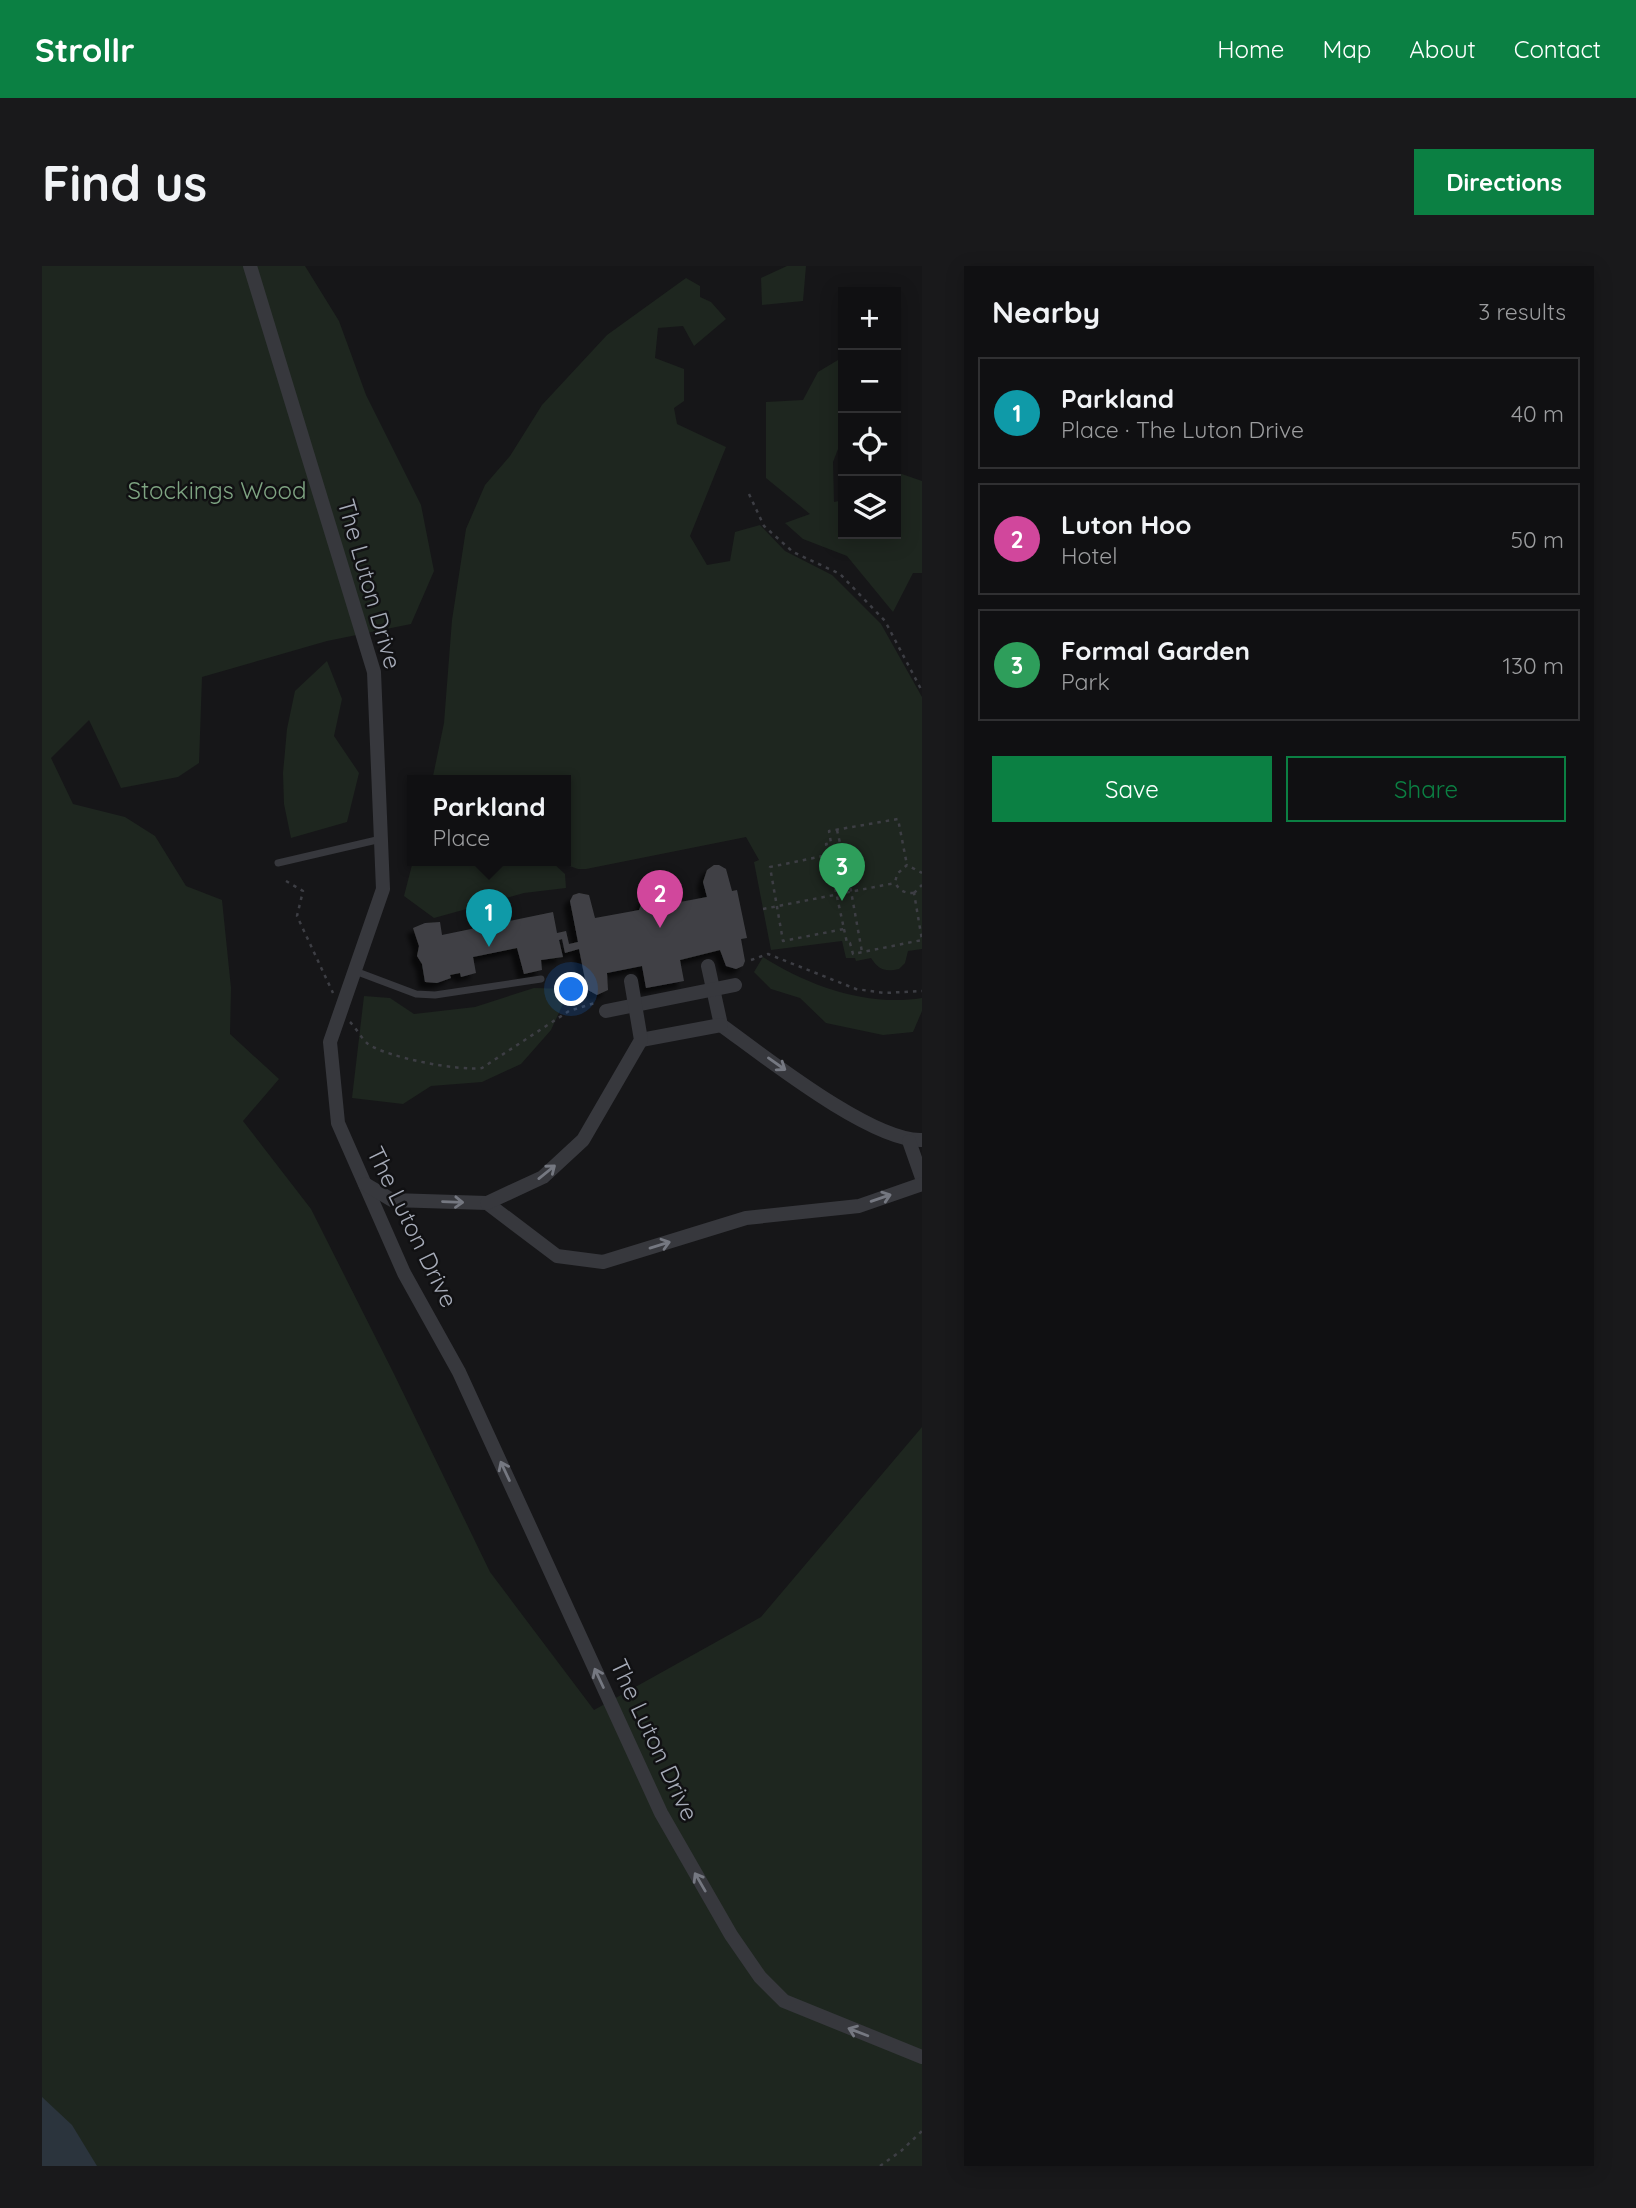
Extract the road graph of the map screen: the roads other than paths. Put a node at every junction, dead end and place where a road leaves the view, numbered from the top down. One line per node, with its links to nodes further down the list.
1 (250, 266): 2 (street, The Luton Drive)
2 (381, 839): 3 (lane); 5 (street, The Luton Drive)
3 (278, 863)
4 (708, 965): 9 (street)
5 (355, 971): 6 (lane); 16 (street, The Luton Drive)
6 (541, 979)
7 (631, 981): 10 (street)
8 (735, 985): 9 (street)
9 (713, 990): 10 (street); 12 (street)
10 (635, 1006): 11 (street); 13 (street)
11 (602, 1007)
12 (721, 1025): 13 (street); 14 (street, one-way to 14)
13 (641, 1040): 18 (street, one-way to 13)
14 (916, 1140): 15 (street)
15 (922, 1178)
16 (365, 1184): 18 (street, one-way to 18); 19 (street, The Luton Drive, one-way to 16)
17 (922, 1184): 18 (street, one-way to 17)
18 (487, 1203)
19 (922, 2057)

